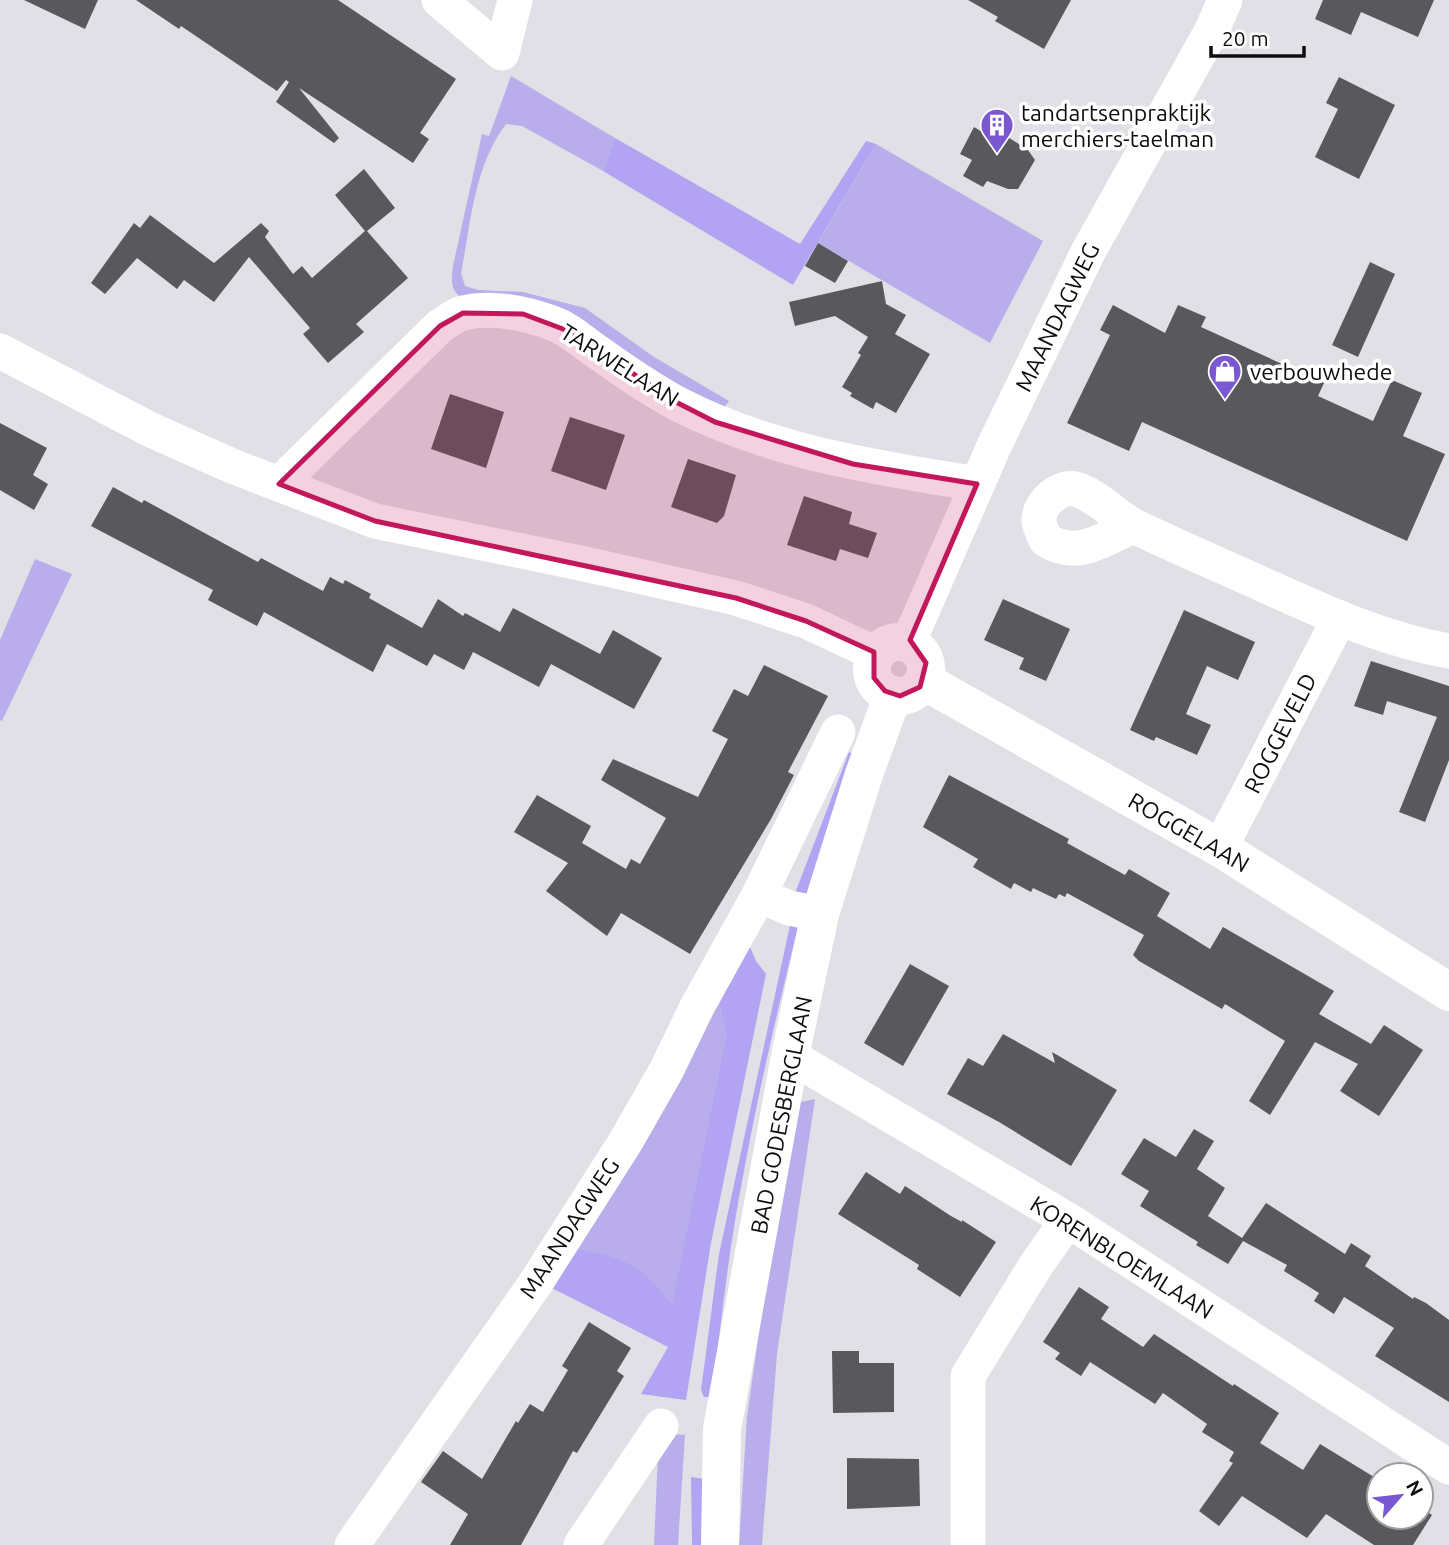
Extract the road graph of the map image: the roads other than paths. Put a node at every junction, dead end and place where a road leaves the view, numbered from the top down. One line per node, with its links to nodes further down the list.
1 (439, 0): 2 (street)
2 (515, 0)
3 (1225, 0): 6 (street, MAANDAGWEG)
4 (0, 351): 5 (street)
5 (279, 484): 6 (street, TARWELAAN); 9 (street)
6 (977, 484): 9 (street, MAANDAGWEG)
7 (1134, 526): 8 (street)
8 (1339, 619): 10 (street); 13 (street, ROGGEVELD)
9 (892, 648): 11 (street)
10 (1449, 651)
11 (908, 688): 13 (street, ROGGELAAN); 15 (street, BAD GODESBERGLAAN)
12 (838, 732): 14 (street, MAANDAGWEG)
13 (1220, 848): 16 (street, ROGGELAAN)
14 (759, 895): 15 (street); 21 (street, MAANDAGWEG)
15 (820, 914): 17 (street, BAD GODESBERGLAAN)
16 (1449, 992)
17 (790, 1056): 18 (street, KORENBLOEMLAAN); 23 (street, BAD GODESBERGLAAN)
18 (1068, 1220): 20 (street, KORENBLOEMLAAN); 24 (street)
19 (660, 1426): 22 (street)
20 (1449, 1467)
21 (352, 1545)
22 (580, 1545)
23 (720, 1545)
24 (968, 1545)

